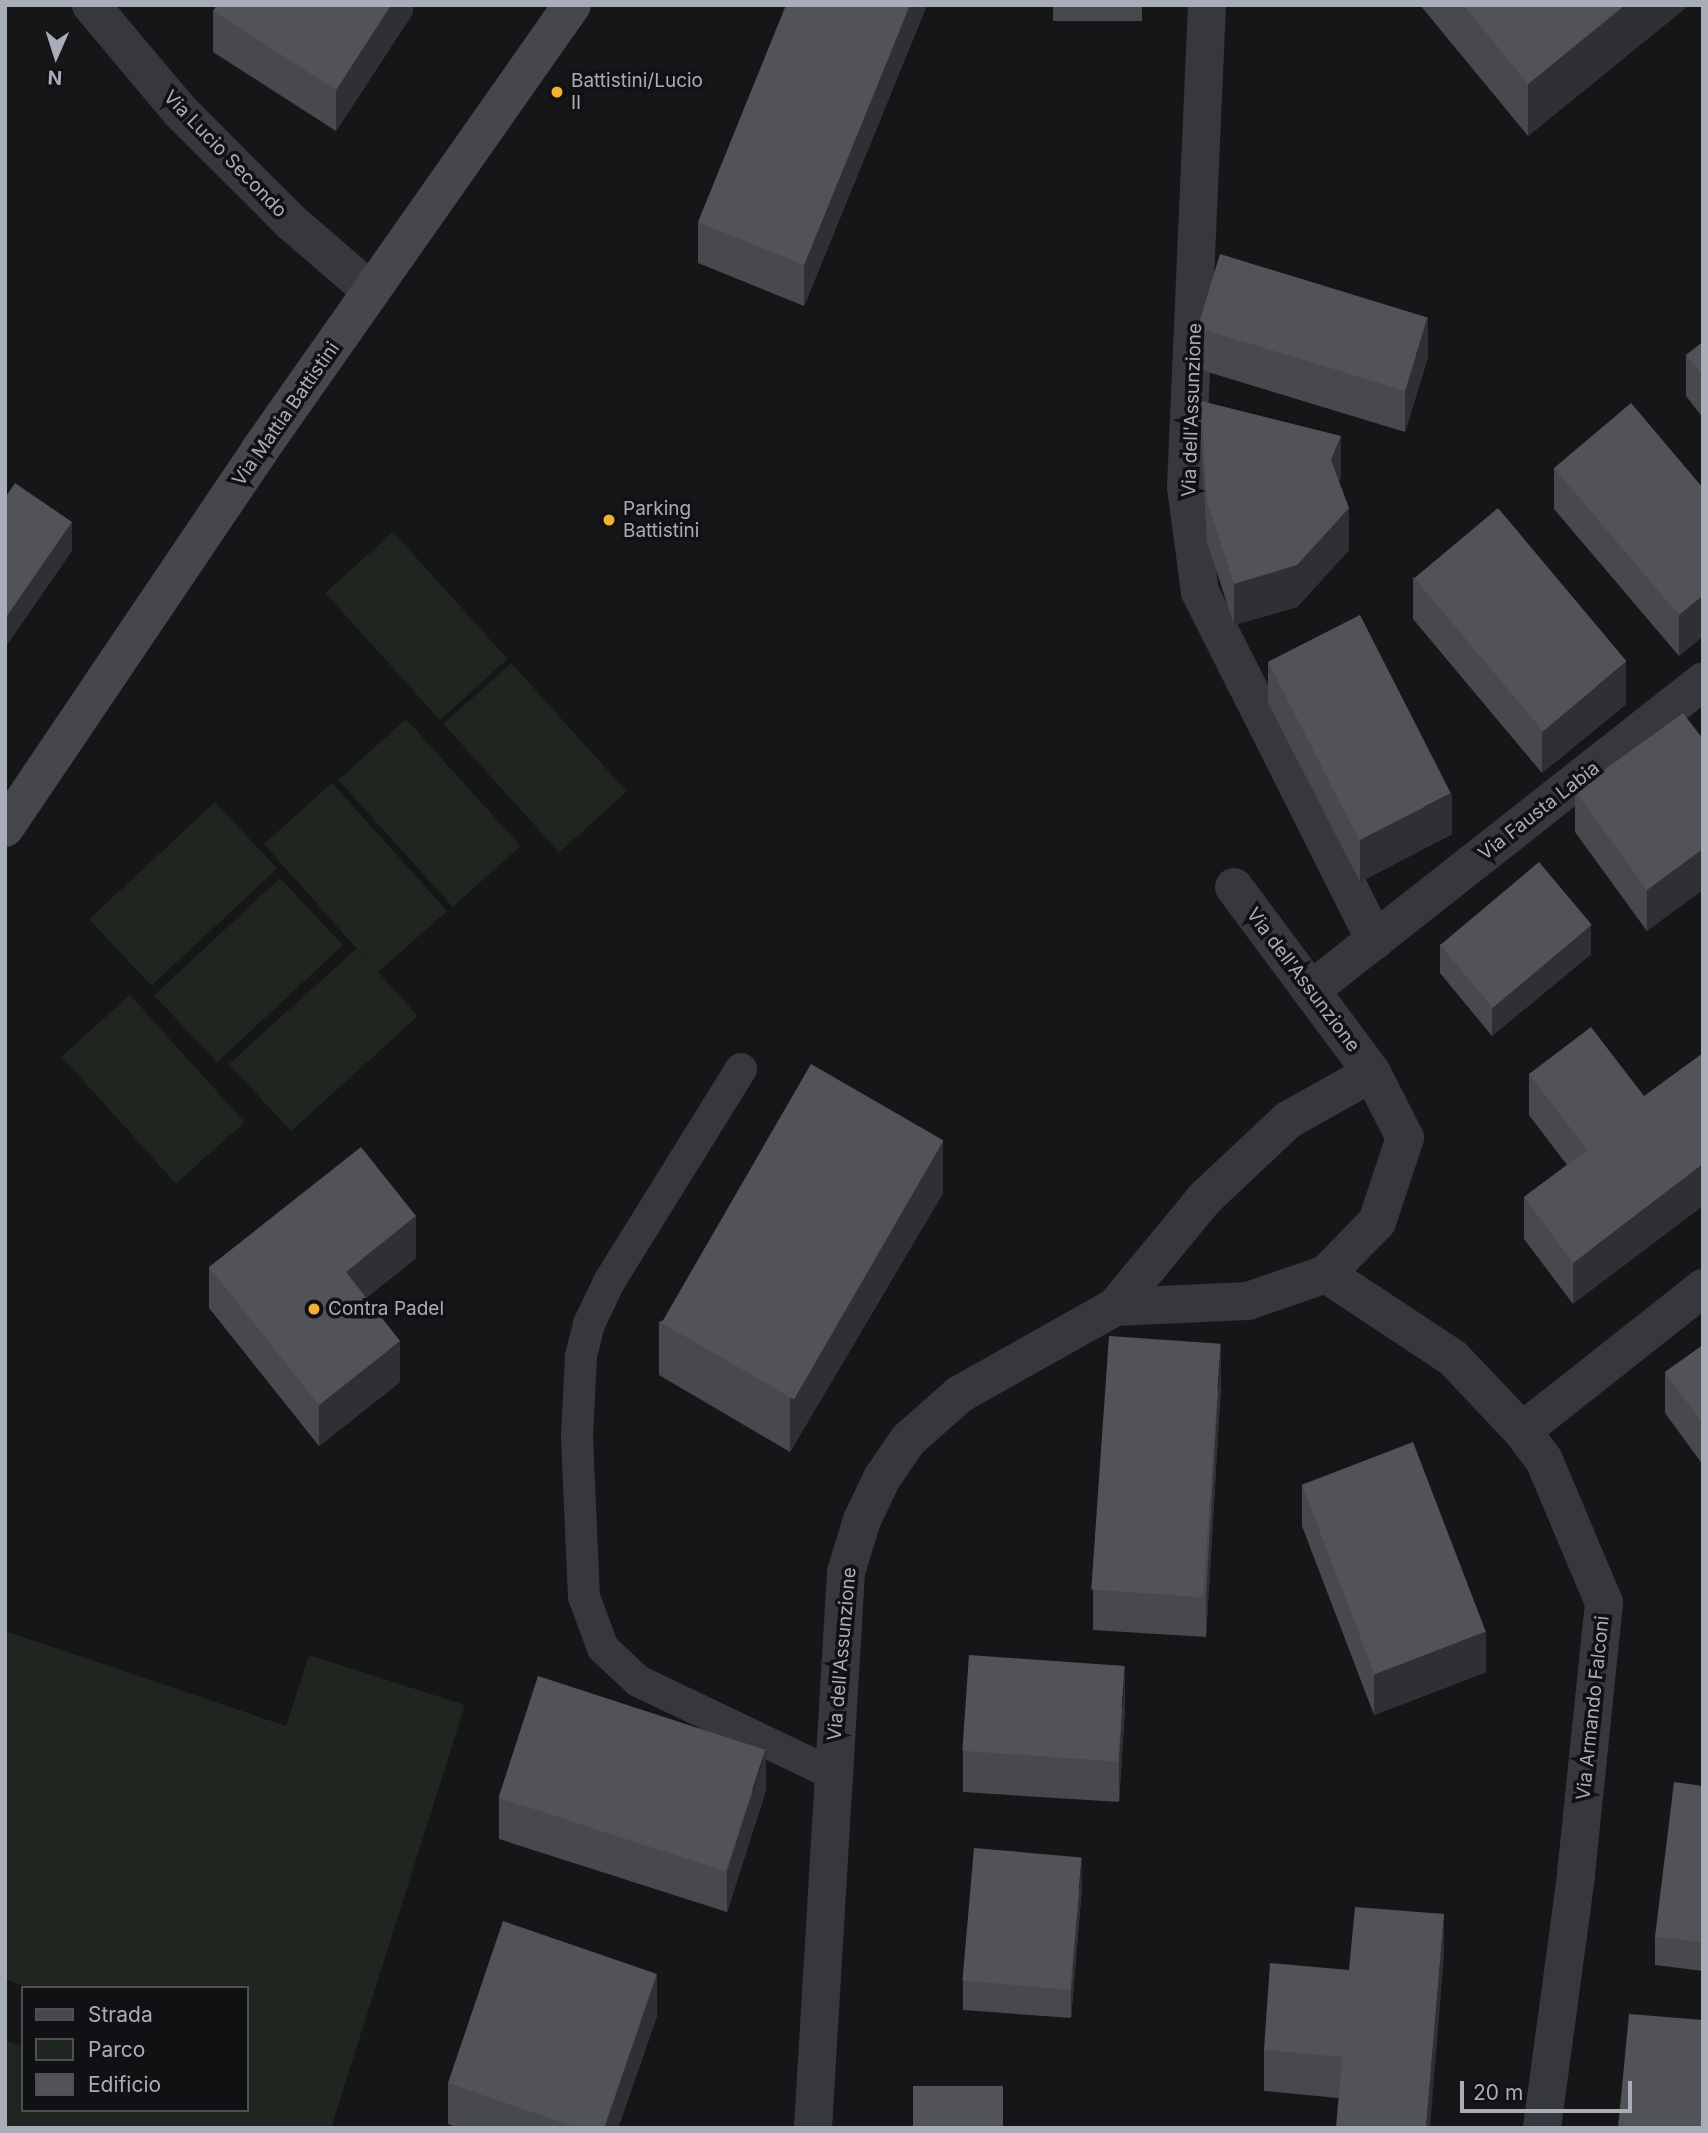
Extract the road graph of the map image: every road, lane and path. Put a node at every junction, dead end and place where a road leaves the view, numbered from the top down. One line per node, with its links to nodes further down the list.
1 (91, 5): 4 (street, Via Lucio Secondo)
2 (572, 5): 4 (main road, Via Mattia Battistini)
3 (1207, 5): 8 (street, Via dell'Assunzione)
4 (371, 291): 6 (main road, Via Mattia Battistini)
5 (1703, 681): 8 (street, Via Fausta Labia)
6 (5, 828)
7 (1234, 887): 9 (street, Via dell'Assunzione)
8 (1375, 940): 9 (street, Via Fausta Labia)
9 (1311, 990): 11 (street, Via dell'Assunzione)
10 (741, 1069): 16 (lane)
11 (1372, 1073): 12 (street, Via dell'Assunzione); 14 (street, Via dell'Assunzione)
12 (1326, 1274): 14 (street, Via dell'Assunzione); 15 (street, Via Armando Falconi)
13 (1703, 1288): 15 (street)
14 (1115, 1307): 16 (street, Via dell'Assunzione)
15 (1522, 1431): 18 (street, Via Armando Falconi)
16 (833, 1774): 17 (street, Via dell'Assunzione)
17 (813, 2128)
18 (1542, 2128)

